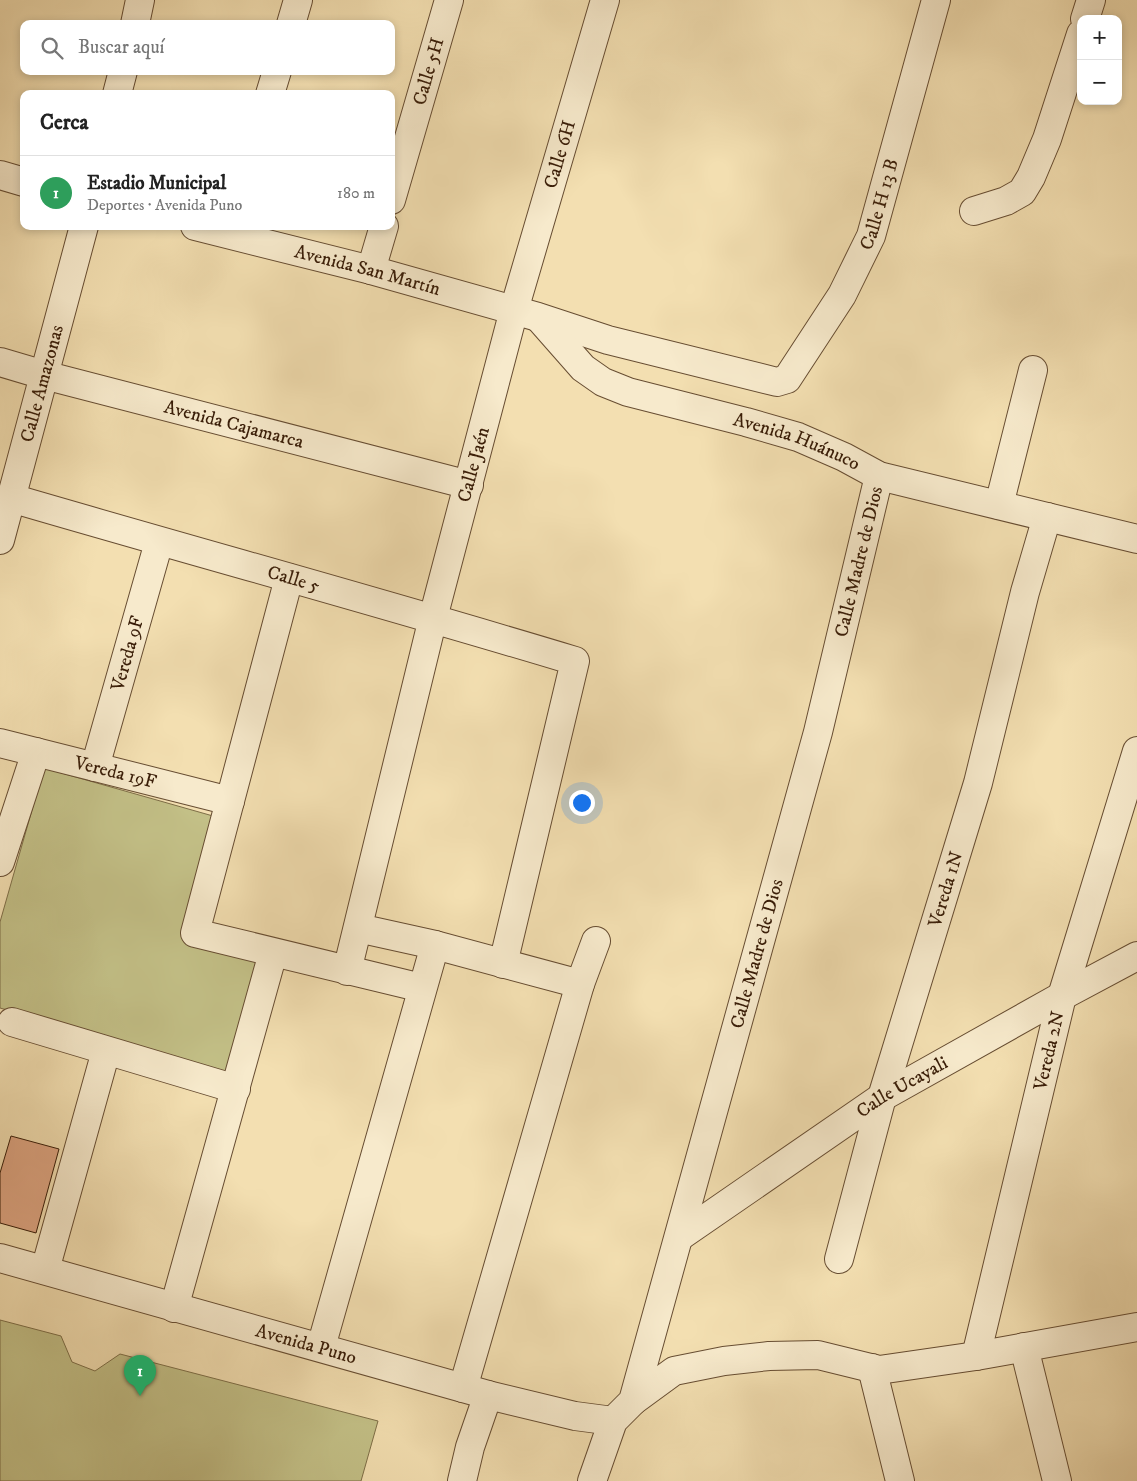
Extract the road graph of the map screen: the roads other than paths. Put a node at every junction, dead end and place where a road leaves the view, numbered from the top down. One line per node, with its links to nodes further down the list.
1 (140, 0): 8 (street)
2 (298, 0): 9 (street)
3 (449, 0): 17 (street, Calle 5H)
4 (605, 0): 23 (street, Calle 6H)
5 (936, 0): 27 (street, Calle H 13 B)
6 (1091, 0): 7 (street)
7 (1086, 15)
8 (136, 20)
9 (292, 20)
10 (1077, 46): 18 (street)
11 (122, 75): 13 (street)
12 (276, 75): 14 (street)
13 (118, 90)
14 (271, 90)
15 (0, 175): 16 (street)
16 (20, 181)
17 (395, 186)
18 (974, 211)
19 (83, 230): 26 (street, Calle Amazonas)
20 (231, 230): 22 (street, Avenida San Martín)
21 (383, 230): 22 (street)
22 (371, 270): 23 (street, Avenida San Martín)
23 (526, 314): 27 (street, Avenida San Martín); 28 (street, Avenida Huánuco); 29 (street, Calle Jaén)
24 (0, 362): 26 (street, Avenida Cajamarca)
25 (1033, 370): 31 (street)
26 (44, 375): 29 (street, Avenida Cajamarca); 30 (street, Calle Amazonas)
27 (776, 382)
28 (880, 476): 31 (street, Avenida Huánuco); 58 (street, Calle Madre de Dios)
29 (469, 485): 37 (street, Calle Jaén)
30 (11, 498): 34 (street, Calle Amazonas); 35 (street, Calle 5)
31 (999, 505): 32 (street, Avenida Huánuco)
32 (1047, 517): 33 (street, Avenida Huánuco); 57 (street, Vereda 1N)
33 (1137, 539)
34 (0, 540)
35 (159, 542): 36 (street, Calle 5); 41 (street, Vereda 9F)
36 (289, 578): 37 (street, Calle 5); 42 (street)
37 (433, 618): 44 (street, Calle Jaén); 49 (street, Calle 5)
38 (0, 743): 40 (street, Vereda 19F)
39 (1137, 751): 53 (street, Vereda 2N)
40 (36, 752): 41 (street, Vereda 19F); 43 (street)
41 (95, 767): 42 (street, Vereda 19F)
42 (230, 801): 47 (street)
43 (0, 862)
44 (358, 928): 46 (street); 50 (street, Calle Jaén)
45 (596, 941): 51 (street)
46 (435, 945): 49 (street); 52 (street)
47 (273, 953): 50 (street); 56 (street)
48 (1137, 956): 53 (street, Calle Ucayali)
49 (503, 964): 51 (street)
50 (347, 971): 52 (street)
51 (580, 984): 68 (street)
52 (422, 988): 64 (street)
53 (1062, 996): 57 (street, Calle Ucayali); 66 (street, Vereda 2N)
54 (12, 1022): 55 (street)
55 (106, 1051): 56 (street); 61 (street)
56 (236, 1089): 62 (street)
57 (882, 1096): 58 (street, Calle Ucayali); 60 (street, Vereda 1N)
58 (679, 1237): 69 (street, Calle Madre de Dios)
59 (0, 1258): 61 (street, Avenida Puno)
60 (839, 1259)
61 (45, 1270): 62 (street, Avenida Puno)
62 (174, 1308): 64 (street, Avenida Puno)
63 (1137, 1327): 65 (street)
64 (321, 1347): 68 (street, Avenida Puno)
65 (1024, 1347): 66 (street); 74 (street)
66 (976, 1356): 67 (street)
67 (872, 1368): 69 (street); 73 (street)
68 (475, 1391): 70 (street, Avenida Puno); 71 (street)
69 (633, 1402): 70 (street)
70 (613, 1421): 72 (street)
71 (462, 1481)
72 (592, 1481)
73 (900, 1481)
74 (1057, 1481)

